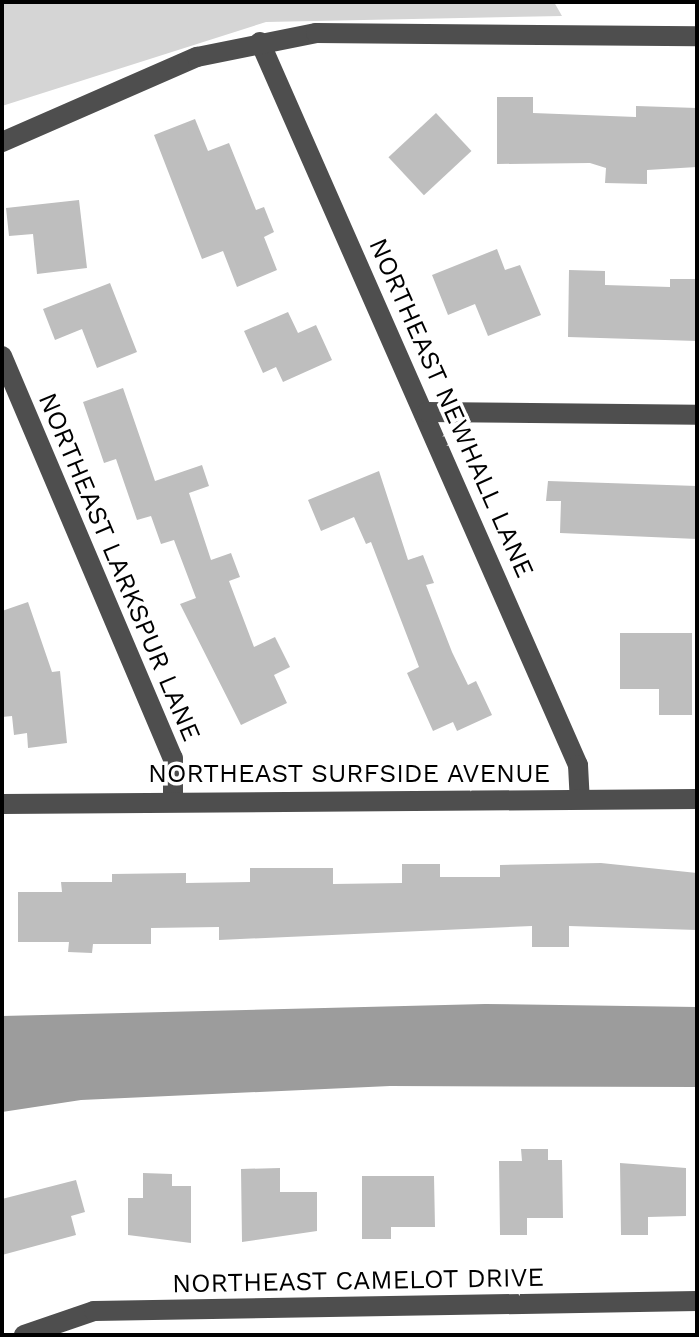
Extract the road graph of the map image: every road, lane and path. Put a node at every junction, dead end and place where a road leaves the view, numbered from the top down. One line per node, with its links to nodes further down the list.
1 (697, 36): 2 (street)
2 (260, 42): 3 (street); 5 (street, NORTHEAST NEWHALL LANE)
3 (2, 142)
4 (2, 356): 9 (street, NORTHEAST LARKSPUR LANE)
5 (427, 412): 6 (street); 7 (street, NORTHEAST NEWHALL LANE)
6 (697, 415)
7 (580, 798): 8 (street, NORTHEAST SURFSIDE AVENUE); 9 (street, NORTHEAST SURFSIDE AVENUE)
8 (697, 799)
9 (173, 801): 10 (street, NORTHEAST SURFSIDE AVENUE)
10 (2, 804)
11 (697, 1301): 12 (street, NORTHEAST CAMELOT DRIVE)
12 (24, 1335)

